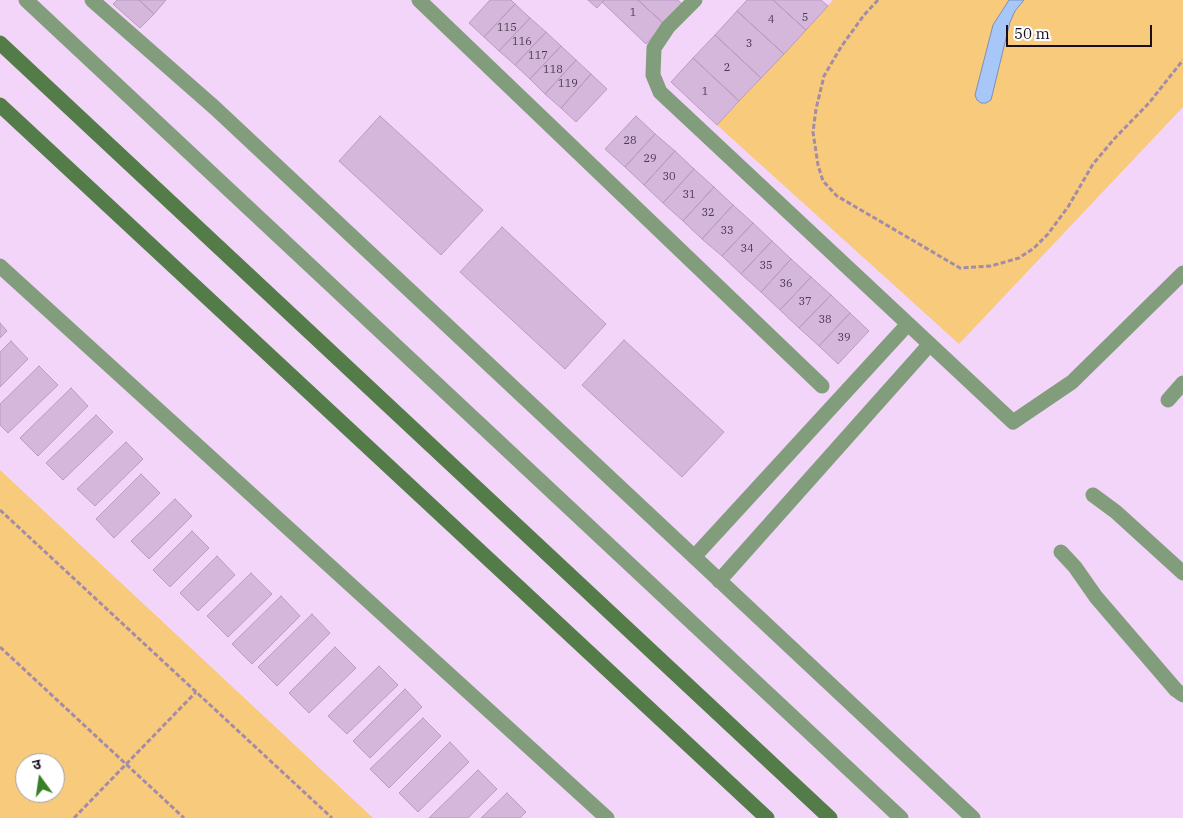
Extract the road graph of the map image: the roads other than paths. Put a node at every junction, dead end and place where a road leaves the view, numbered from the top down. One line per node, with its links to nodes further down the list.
1 (26, 0): 23 (street)
2 (92, 0): 16 (street)
3 (420, 0): 12 (street)
4 (695, 0): 9 (street)
5 (0, 43): 22 (street)
6 (0, 105): 21 (street)
7 (0, 266): 20 (street)
8 (1183, 273): 10 (street)
9 (908, 324): 10 (street); 16 (street)
10 (930, 344): 18 (street)
11 (1183, 383): 13 (street)
12 (822, 386)
13 (1168, 400)
14 (1093, 495): 17 (street)
15 (1060, 552): 19 (street)
16 (694, 557): 18 (street)
17 (1183, 573)
18 (720, 581): 24 (street)
19 (1183, 695)
20 (607, 818)
21 (766, 818)
22 (830, 818)
23 (901, 818)
24 (973, 818)

